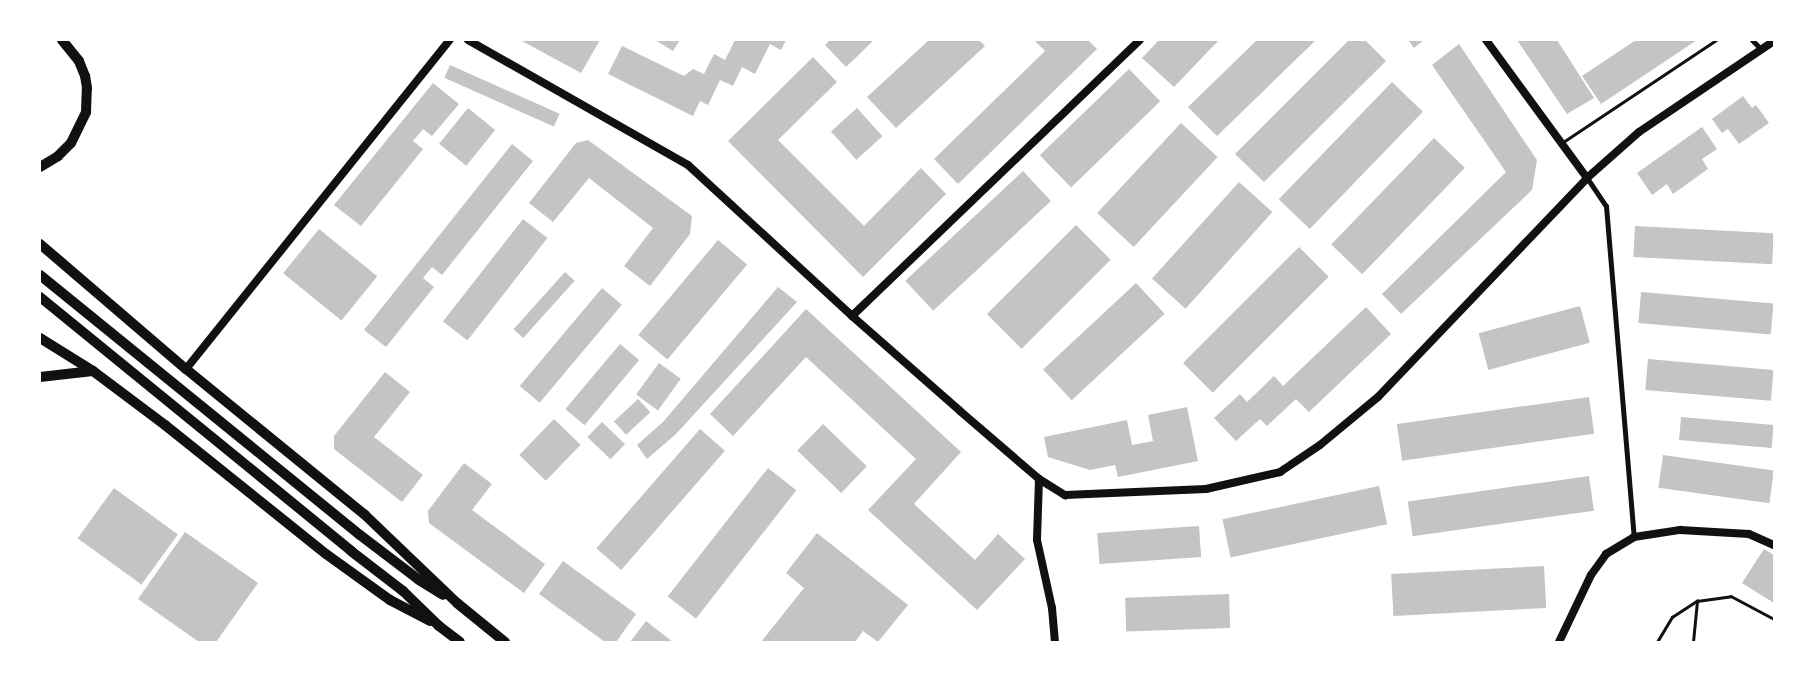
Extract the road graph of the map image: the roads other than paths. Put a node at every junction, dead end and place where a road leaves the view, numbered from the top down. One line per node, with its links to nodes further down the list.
1 (62, 40): 11 (main road)
2 (450, 40): 18 (street)
3 (468, 40): 16 (street)
4 (1140, 40): 16 (street)
5 (1486, 40): 10 (street)
6 (1716, 40): 10 (lane)
7 (1752, 40): 9 (street)
8 (1774, 41): 9 (street)
9 (1762, 50): 12 (street)
10 (1562, 143): 12 (street)
11 (40, 167)
12 (1587, 178): 21 (street); 22 (street)
13 (41, 244): 18 (main road)
14 (40, 275): 24 (main road)
15 (40, 297): 25 (main road)
16 (852, 316): 21 (street)
17 (40, 338): 19 (main road)
18 (186, 369): 24 (main road)
19 (93, 371): 20 (main road); 25 (main road)
20 (40, 377)
21 (1040, 479): 28 (street)
22 (1634, 537): 23 (street); 29 (street)
23 (1774, 545)
24 (457, 603): 27 (main road)
25 (439, 626): 26 (main road)
26 (460, 642)
27 (505, 642)
28 (1055, 642)
29 (1559, 642)

